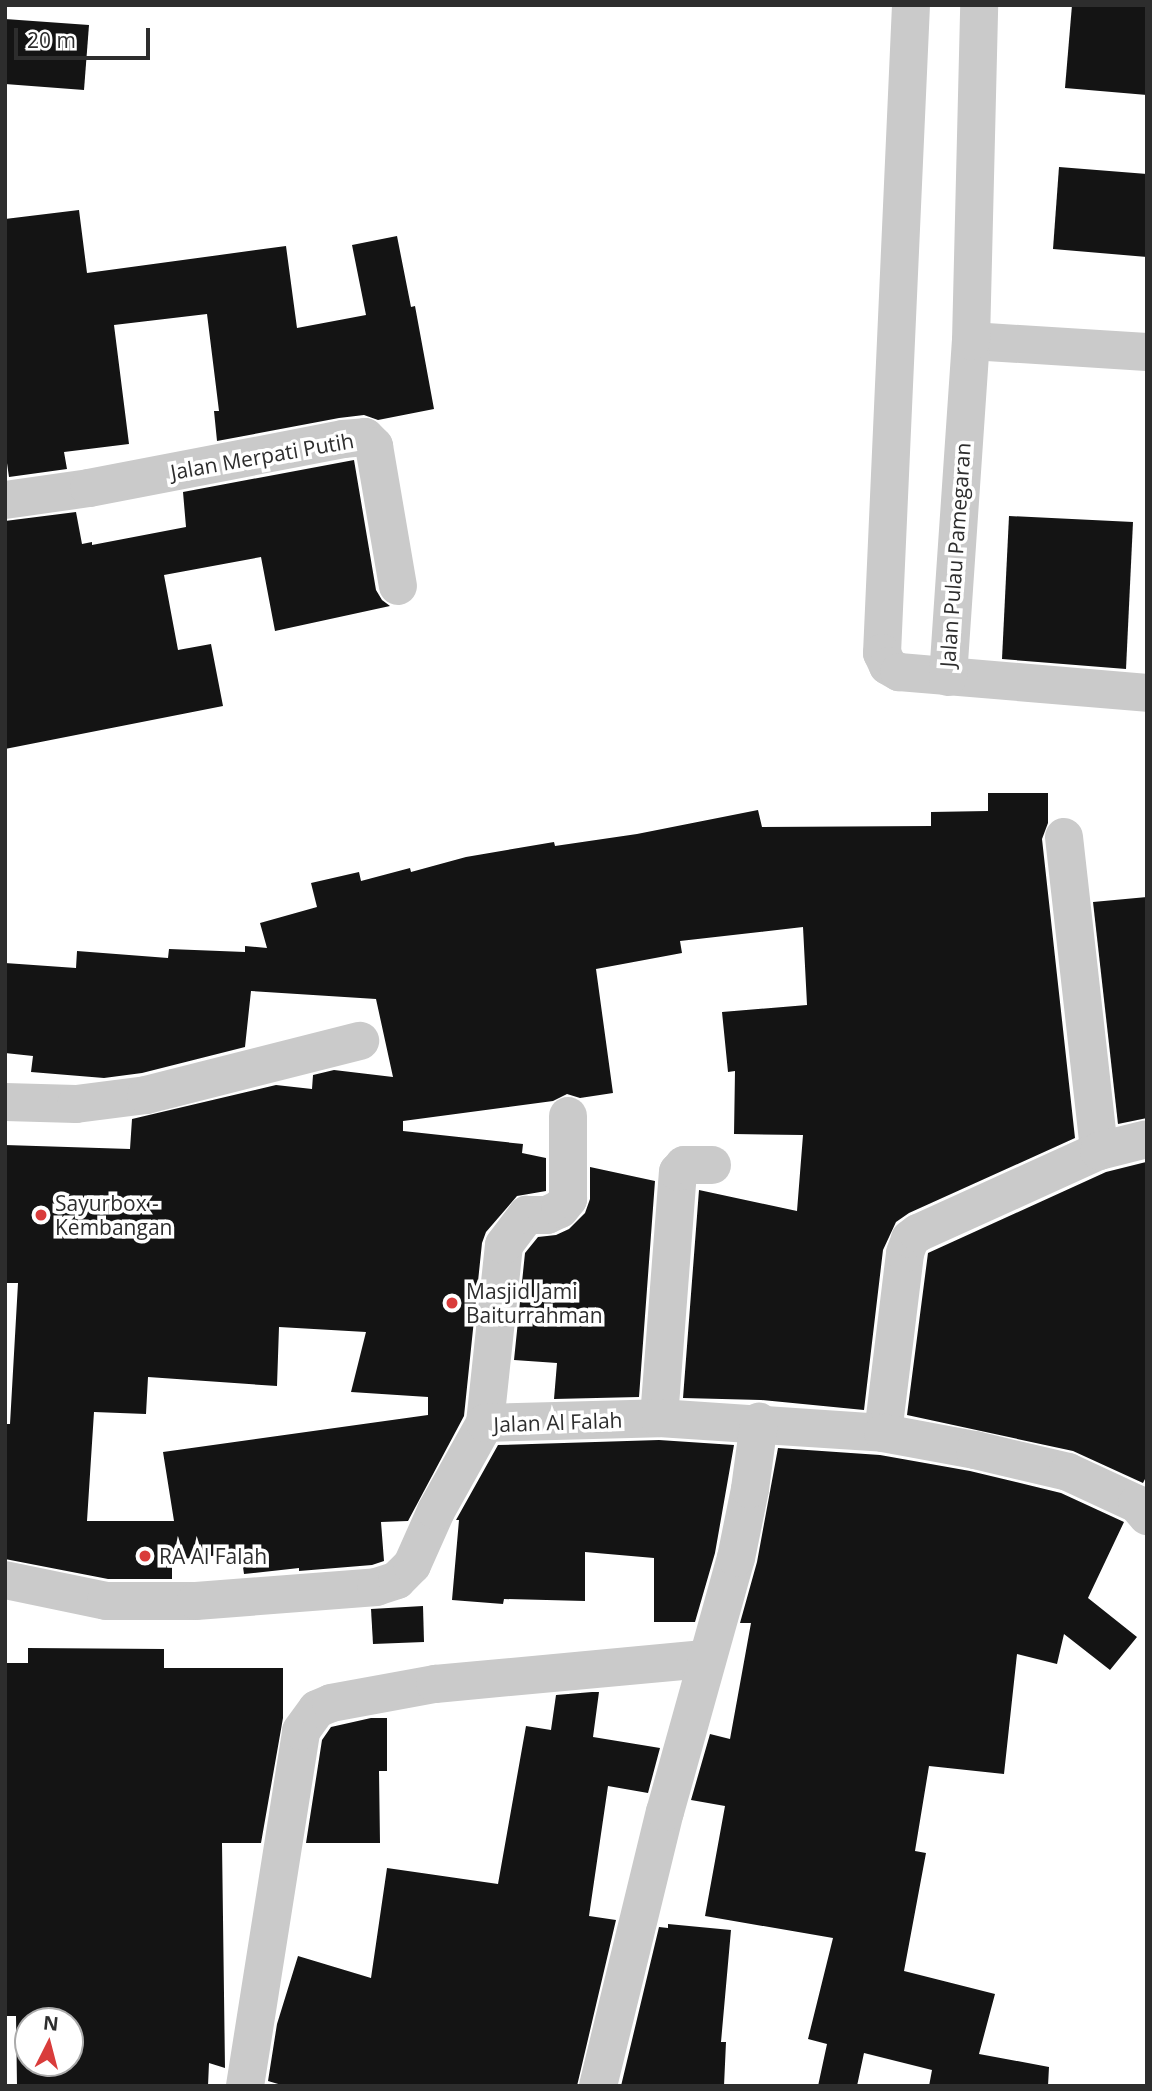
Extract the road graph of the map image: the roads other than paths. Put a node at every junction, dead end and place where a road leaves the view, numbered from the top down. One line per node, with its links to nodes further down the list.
1 (911, 5): 7 (street, Jalan Pulau Pamegaran)
2 (979, 5): 3 (street, Jalan Pulau Pamegaran)
3 (971, 341): 4 (street); 7 (street, Jalan Pulau Pamegaran)
4 (1147, 352)
5 (6, 495): 6 (street, Jalan Merpati Putih)
6 (398, 586)
7 (948, 677): 8 (street)
8 (1147, 693)
9 (1064, 837): 14 (street)
10 (360, 1041): 11 (street)
11 (5, 1102)
12 (568, 1116): 18 (street)
13 (1147, 1139): 14 (street)
14 (1100, 1151): 19 (street)
15 (712, 1166): 16 (street)
16 (659, 1418): 17 (street, Jalan Al Falah); 18 (street, Jalan Al Falah)
17 (759, 1422): 19 (street, Jalan Al Falah); 22 (street)
18 (485, 1423): 21 (street, Jalan Al Falah)
19 (883, 1433): 20 (street, Jalan Al Falah)
20 (1147, 1516)
21 (5, 1580)
22 (708, 1659): 23 (street); 24 (street)
23 (245, 2086)
24 (598, 2086)

